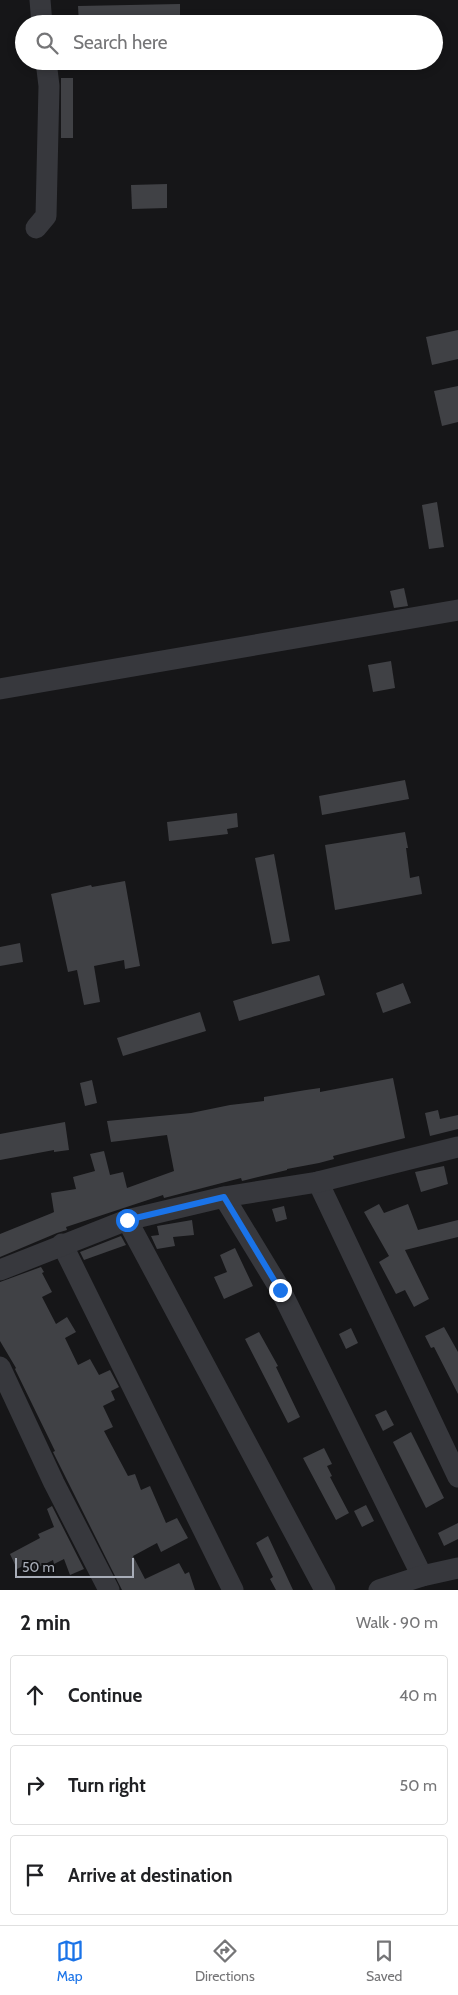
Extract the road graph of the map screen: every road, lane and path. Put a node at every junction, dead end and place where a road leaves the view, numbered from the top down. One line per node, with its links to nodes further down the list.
1 (40, 0): 2 (street)
2 (41, 15)
3 (47, 70): 4 (street)
4 (36, 228)
5 (458, 610): 6 (street)
6 (0, 689)
7 (458, 1147): 8 (street)
8 (318, 1182): 9 (street); 14 (street)
9 (224, 1197): 10 (street); 16 (street)
10 (127, 1220): 11 (street); 19 (street)
11 (62, 1244): 12 (street); 18 (street)
12 (0, 1270)
13 (0, 1367): 17 (street)
14 (458, 1477)
15 (458, 1568): 16 (street)
16 (422, 1576): 20 (street)
17 (109, 1590)
18 (233, 1590)
19 (325, 1590)
20 (380, 1590)

